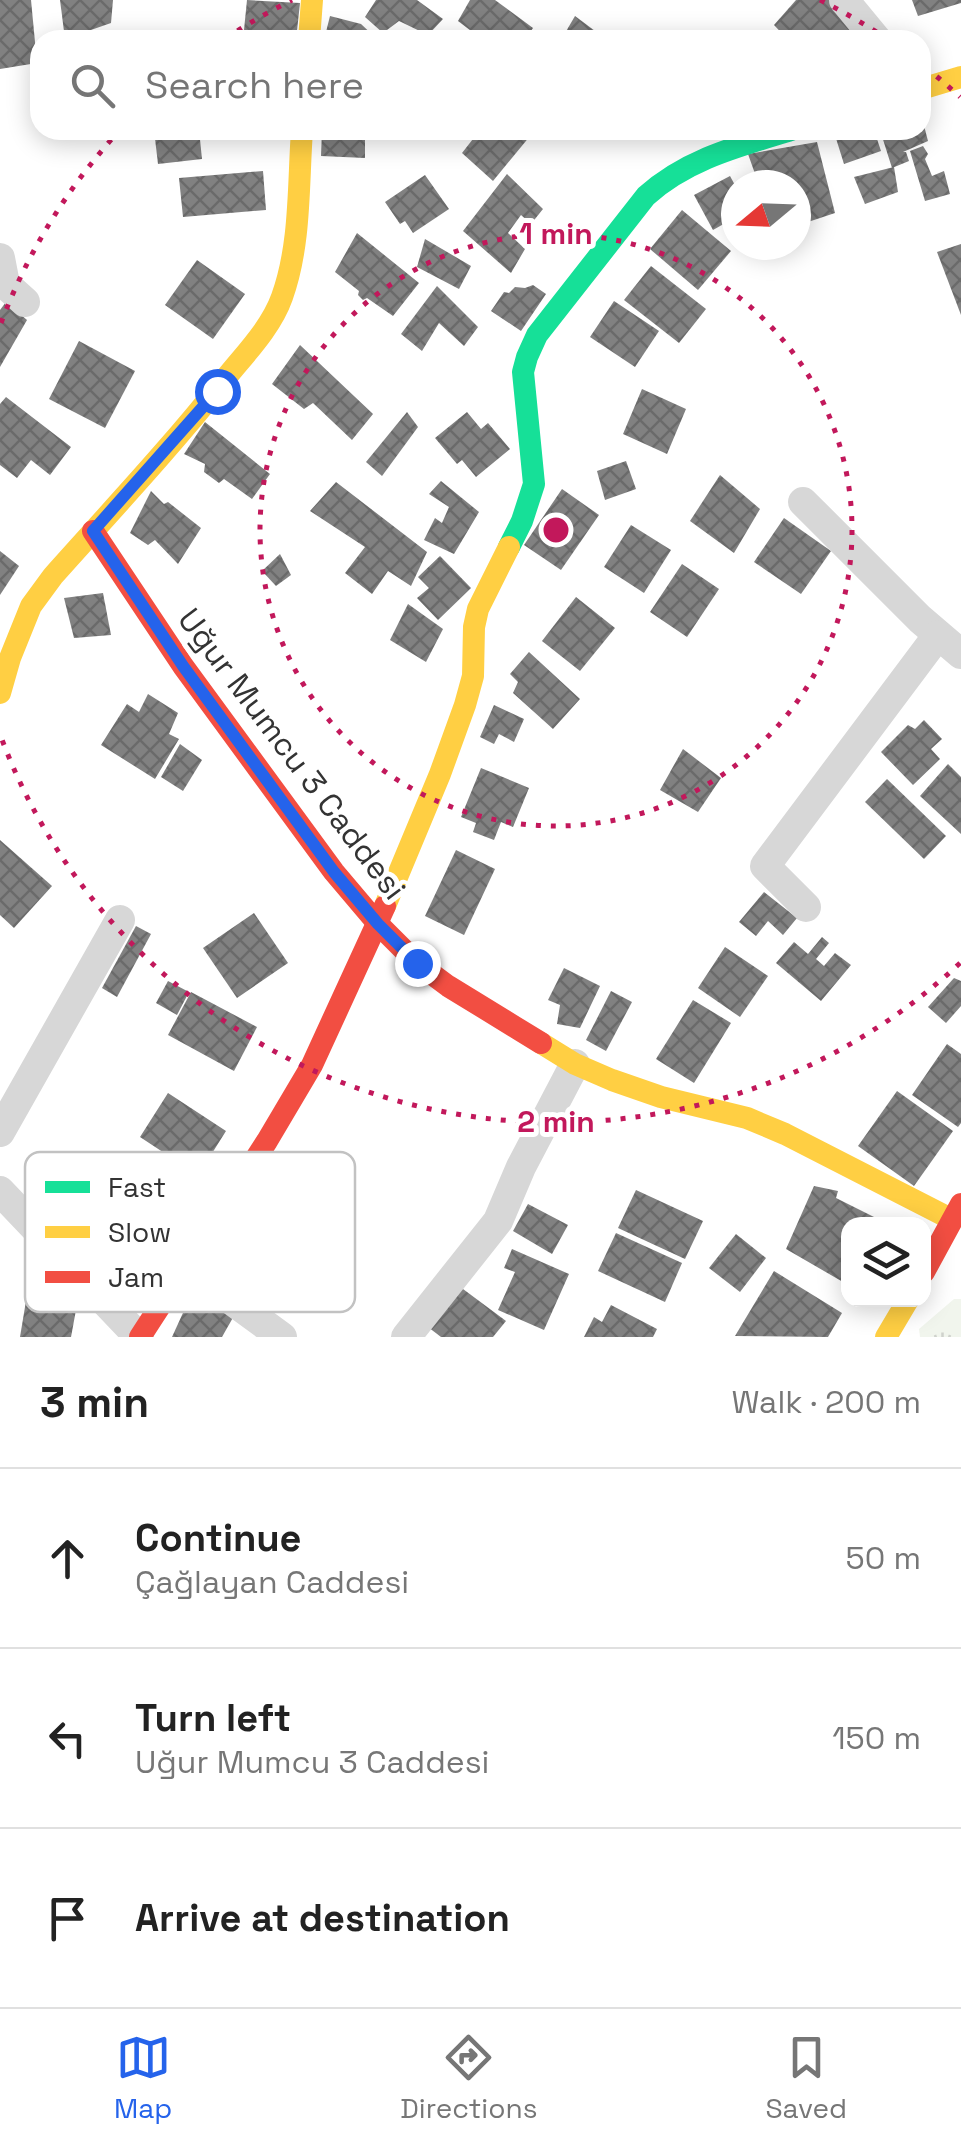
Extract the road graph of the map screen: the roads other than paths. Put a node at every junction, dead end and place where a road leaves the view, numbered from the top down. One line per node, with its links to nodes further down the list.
1 (312, 0): 3 (street)
2 (844, 0): 4 (street)
3 (310, 30)
4 (868, 30)
5 (961, 78): 6 (street)
6 (931, 86)
7 (302, 140): 12 (street)
8 (761, 140): 17 (street)
9 (0, 258): 10 (street)
10 (26, 302)
11 (803, 502): 13 (street)
12 (93, 531): 14 (street); 17 (street, Uğur Mumcu 3 Caddesi)
13 (949, 644): 15 (street)
14 (0, 693)
15 (806, 907)
16 (120, 920): 19 (street)
17 (378, 924): 18 (street, Uğur Mumcu 3 Caddesi); 20 (street)
18 (575, 1064): 22 (street, Uğur Mumcu 3 Caddesi); 32 (street)
19 (0, 1132)
20 (260, 1152)
21 (0, 1191): 23 (street)
22 (956, 1211): 24 (street)
23 (25, 1217)
24 (931, 1259)
25 (905, 1307): 29 (street)
26 (116, 1312): 30 (street)
27 (156, 1312): 30 (street)
28 (248, 1312): 31 (street)
29 (894, 1332)
30 (140, 1337)
31 (282, 1337)
32 (406, 1337)

